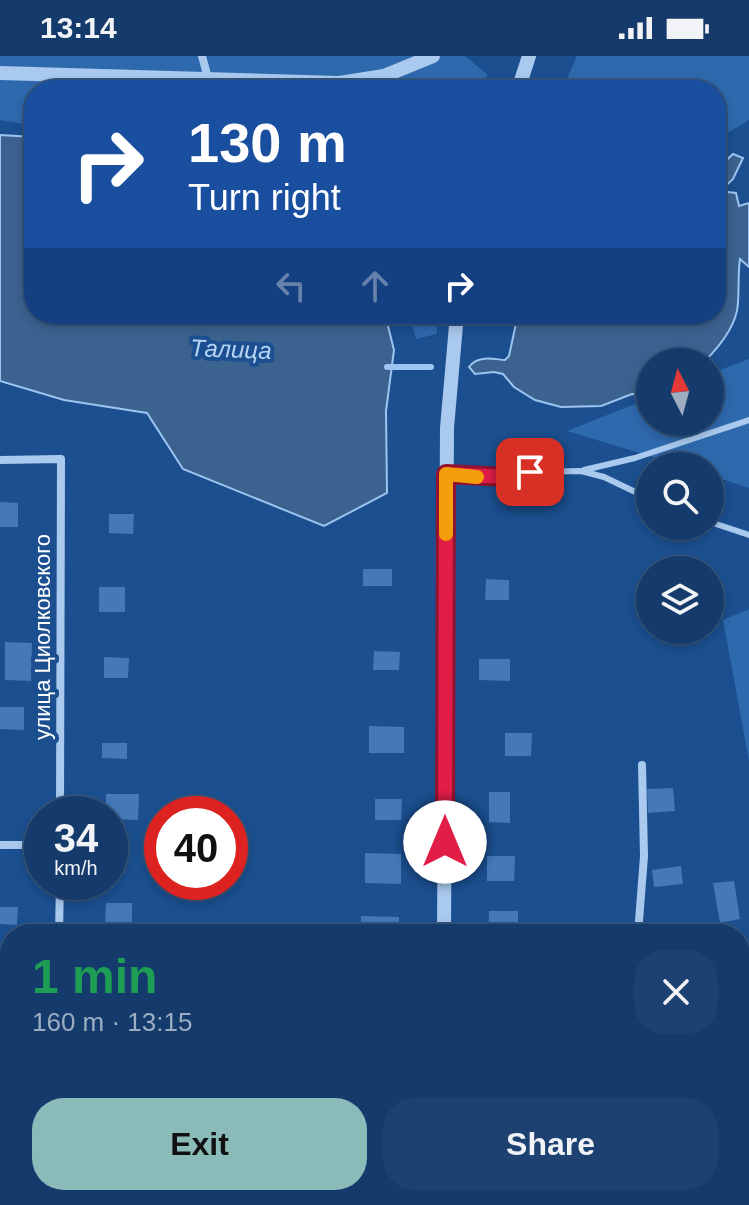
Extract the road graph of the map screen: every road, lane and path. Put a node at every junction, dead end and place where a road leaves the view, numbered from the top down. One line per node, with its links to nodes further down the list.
1 (202, 56): 5 (street)
2 (433, 56): 7 (street)
3 (529, 56): 8 (street)
4 (0, 73): 5 (street)
5 (208, 78): 6 (street)
6 (260, 80)
7 (358, 80)
8 (521, 80)
9 (456, 324): 13 (street)
10 (749, 420): 12 (lane)
11 (0, 460): 18 (street, улица Циолковского)
12 (581, 471): 13 (lane); 14 (lane)
13 (446, 474): 23 (street)
14 (636, 492)
15 (724, 527): 16 (lane)
16 (749, 535)
17 (642, 765): 24 (street)
18 (60, 796)
19 (0, 845): 20 (street)
20 (24, 845)
21 (60, 900): 22 (street)
22 (59, 924)
23 (444, 924)
24 (639, 924)

